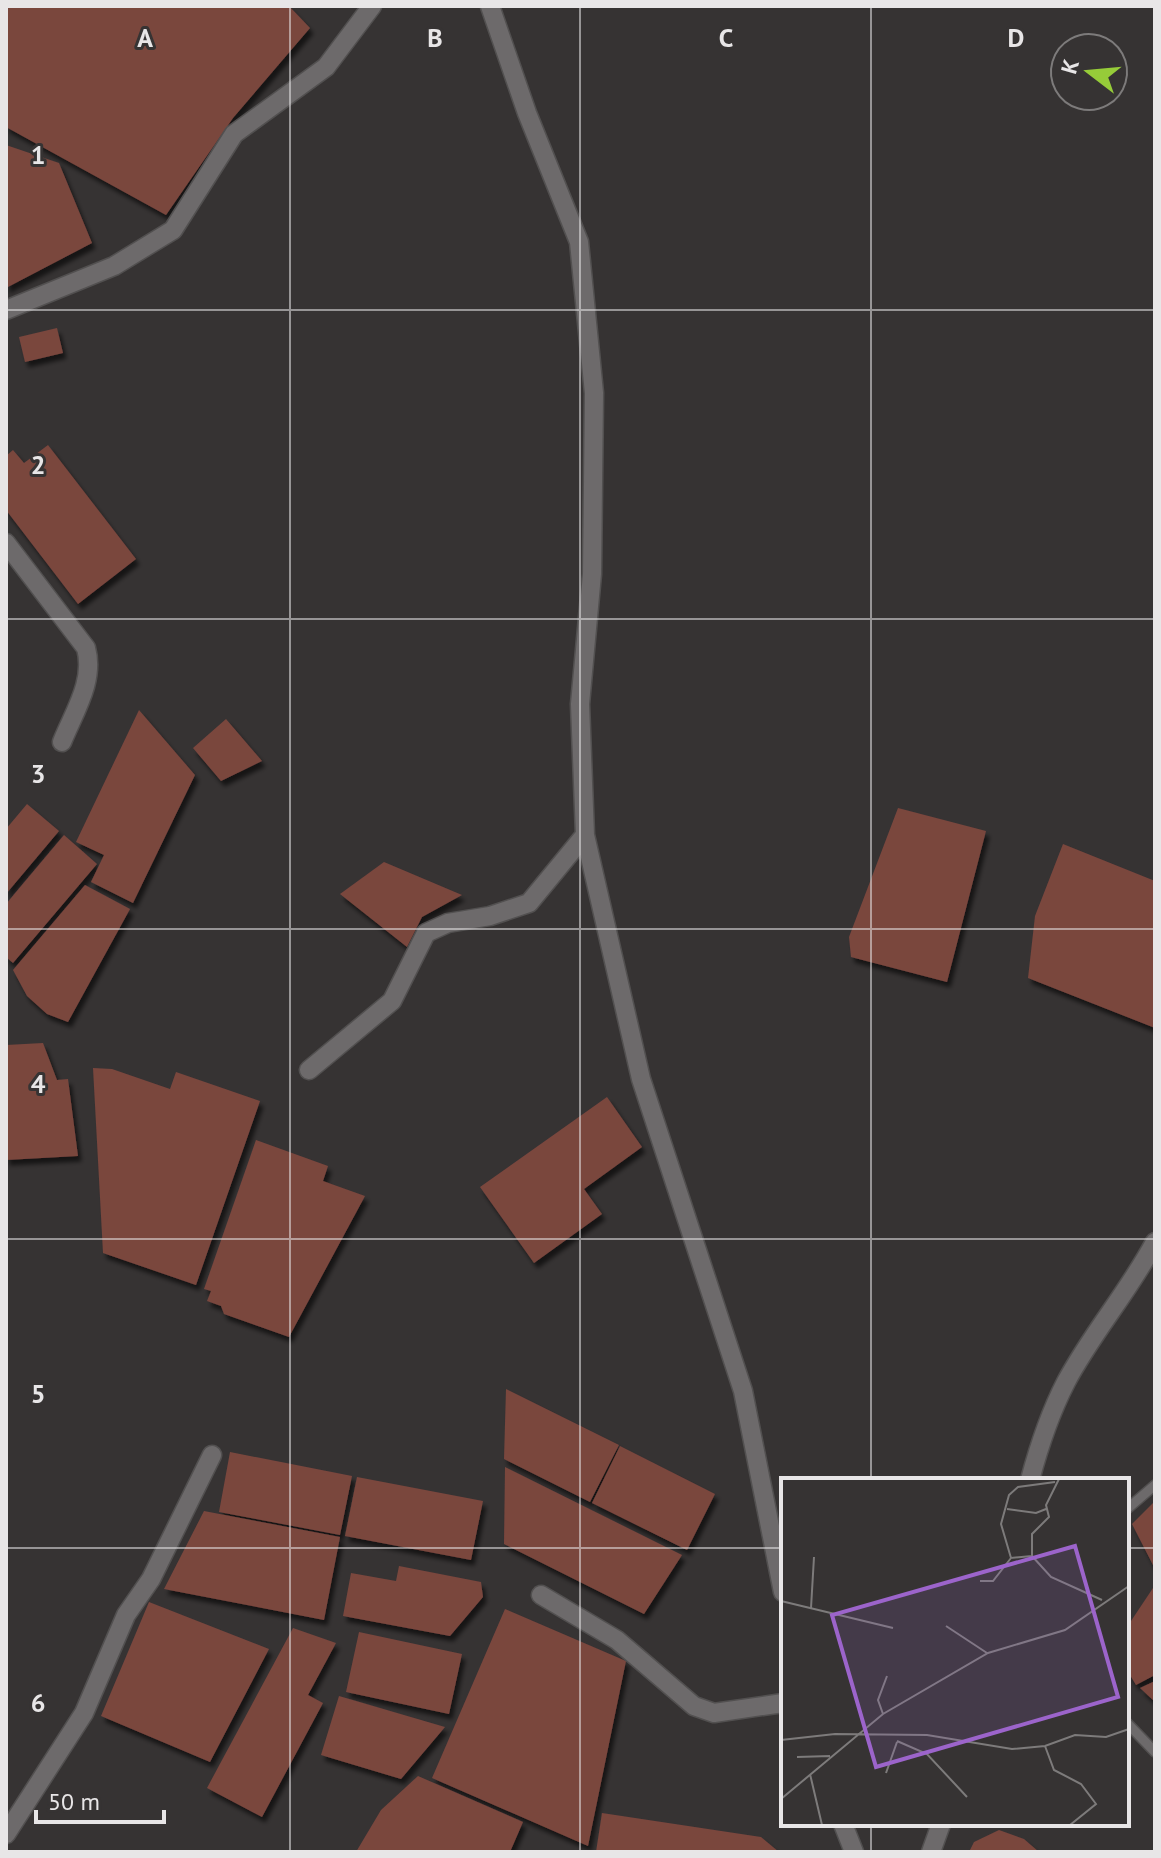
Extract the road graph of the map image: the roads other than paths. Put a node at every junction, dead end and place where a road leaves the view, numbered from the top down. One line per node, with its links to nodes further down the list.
1 (372, 6): 3 (street)
2 (490, 6): 6 (street)
3 (6, 310)
4 (6, 543): 5 (street)
5 (62, 742)
6 (585, 835): 7 (street); 13 (street)
7 (309, 1070)
8 (1155, 1242): 10 (street)
9 (212, 1455): 20 (street)
10 (1031, 1478)
11 (1155, 1485): 12 (lane)
12 (1129, 1507)
13 (781, 1582)
14 (541, 1595): 15 (street)
15 (781, 1703)
16 (1129, 1725): 17 (lane)
17 (1155, 1752)
18 (844, 1826): 21 (street)
19 (940, 1826): 22 (street)
20 (6, 1834)
21 (854, 1852)
22 (931, 1852)

